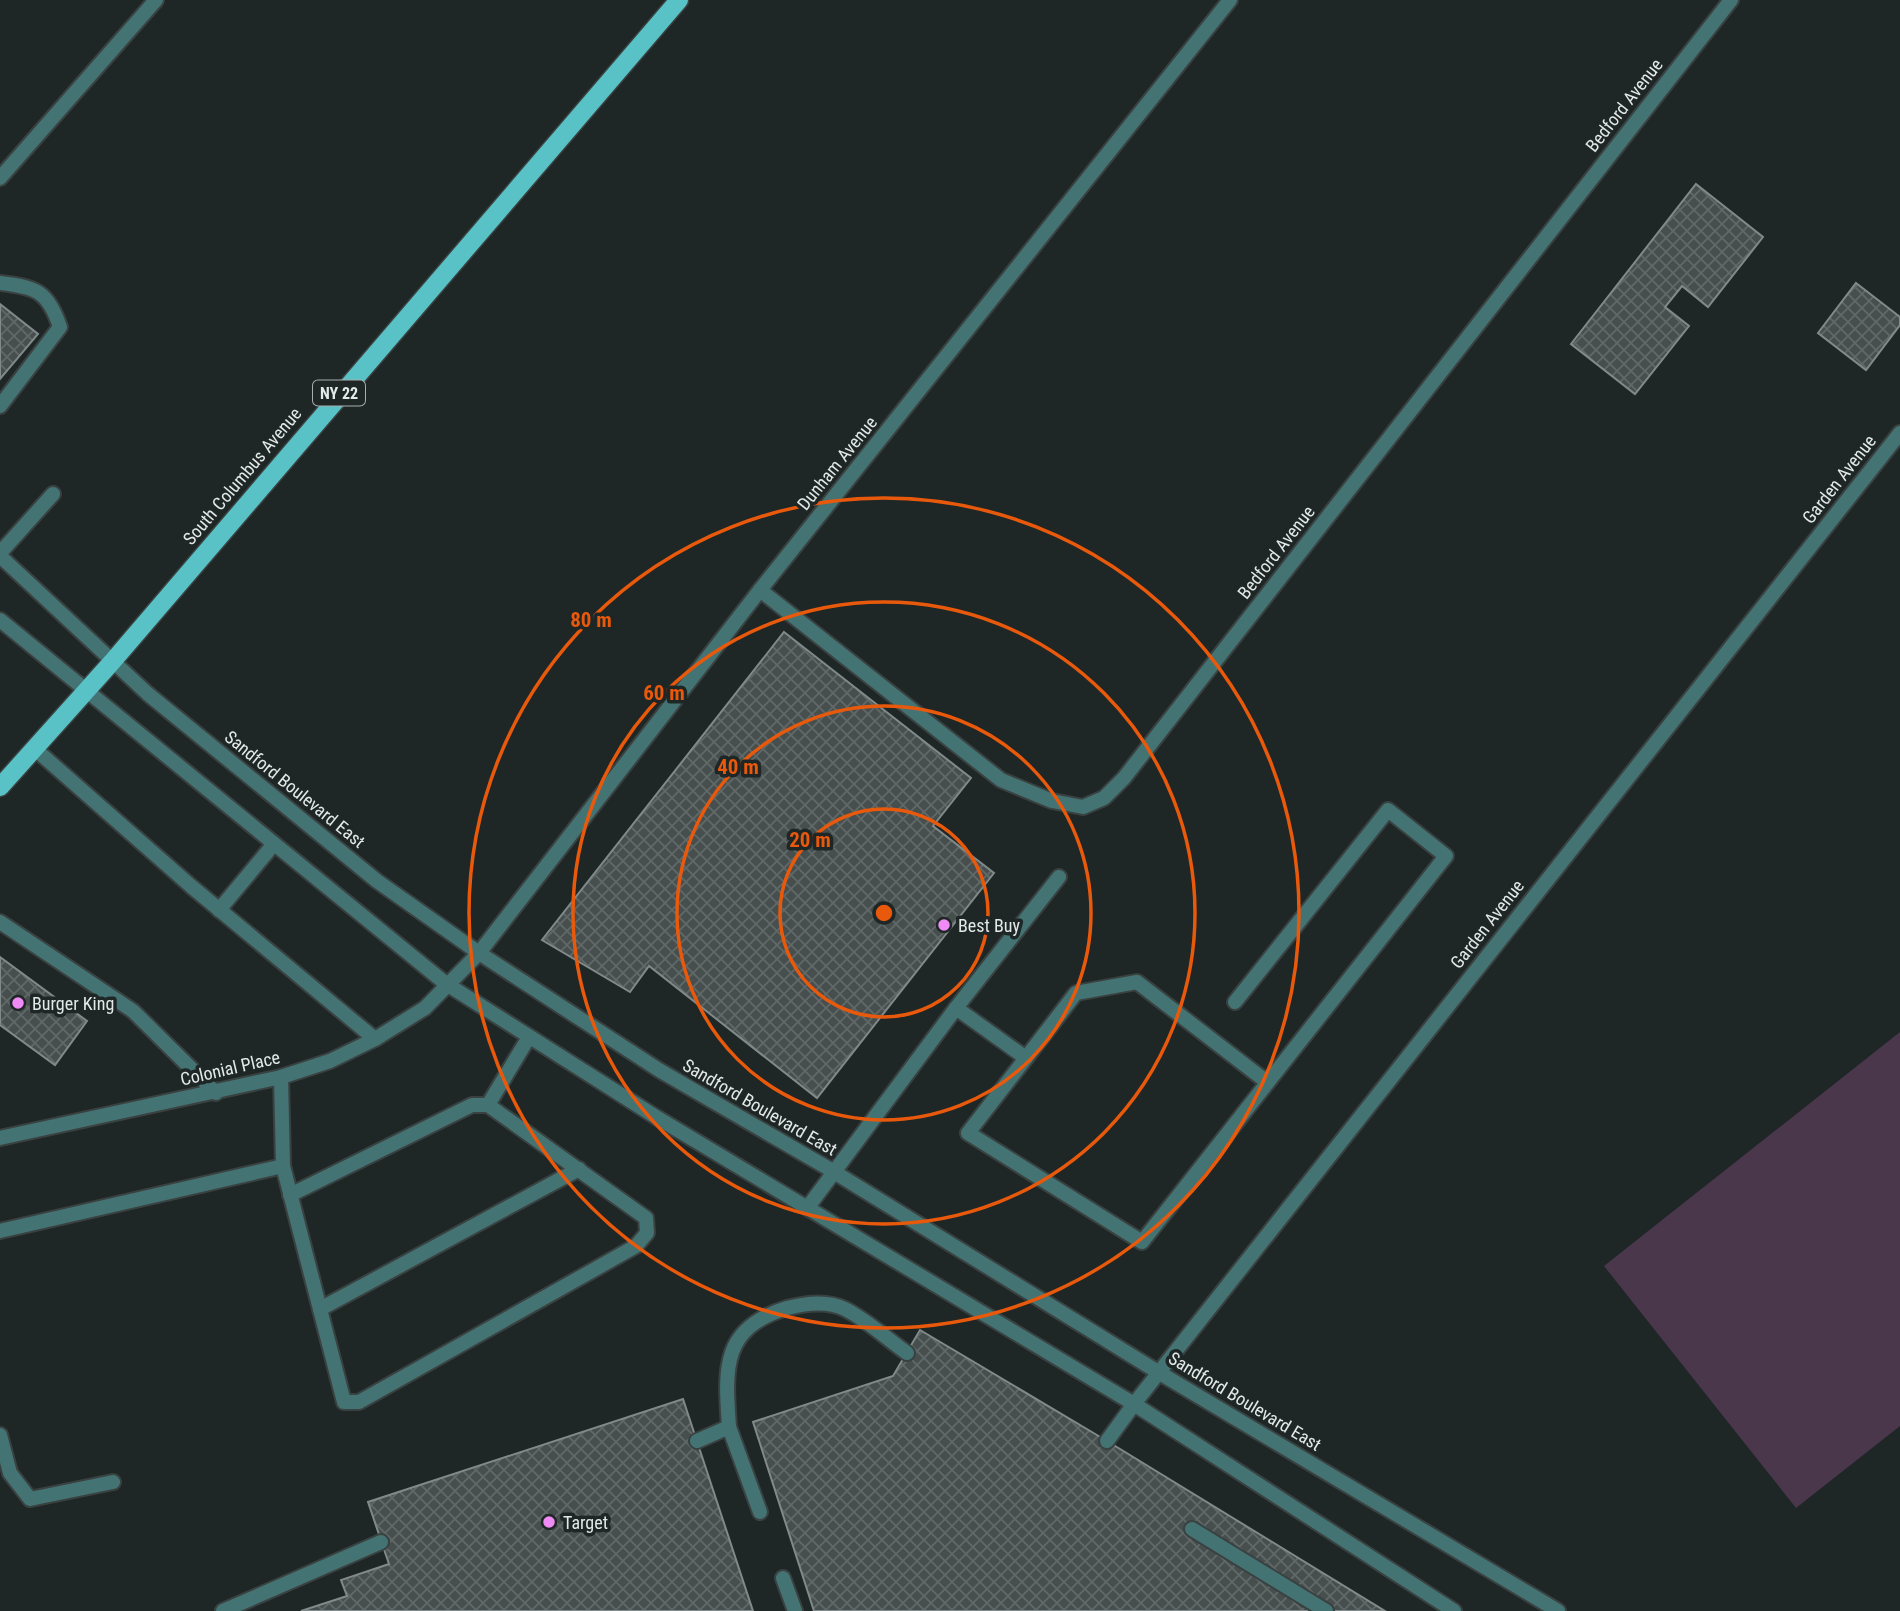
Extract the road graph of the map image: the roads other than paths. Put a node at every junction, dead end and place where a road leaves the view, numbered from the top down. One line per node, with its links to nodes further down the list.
1 (156, 0): 5 (street)
2 (679, 0): 13 (main road, South Columbus Avenue / NY 22)
3 (1230, 0): 11 (street, Dunham Avenue)
4 (1731, 0): 11 (street, Bedford Avenue)
5 (0, 178)
6 (0, 284): 7 (street)
7 (0, 406)
8 (1900, 433): 41 (street, Garden Avenue)
9 (53, 494): 10 (street)
10 (0, 555): 13 (street, Sandford Boulevard East)
11 (760, 590): 21 (street, Dunham Avenue)
12 (0, 620): 14 (street)
13 (112, 662): 14 (main road, South Columbus Avenue / NY 22); 21 (street, Sandford Boulevard East)
14 (85, 691): 15 (main road, South Columbus Avenue / NY 22); 17 (street)
15 (34, 748): 16 (main road, South Columbus Avenue / NY 22); 19 (street)
16 (0, 787)
17 (273, 845): 19 (street); 22 (street)
18 (1059, 877): 24 (street)
19 (219, 909): 26 (street)
20 (0, 922): 30 (street)
21 (479, 953): 22 (street, Dunham Avenue); 35 (street, Sandford Boulevard East)
22 (446, 984): 25 (street); 26 (street, Colonial Place)
23 (1235, 1002): 29 (street)
24 (957, 1008): 27 (street); 35 (street)
25 (529, 1037): 31 (street); 37 (street)
26 (375, 1039): 28 (street, Colonial Place)
27 (1026, 1058): 29 (street); 29 (street)
28 (281, 1077): 30 (street, Colonial Place); 33 (street)
29 (1267, 1082)
30 (216, 1093): 32 (street, Colonial Place)
31 (488, 1105): 34 (street); 36 (street)
32 (0, 1138)
33 (283, 1166): 36 (street); 38 (street)
34 (579, 1169): 39 (street); 39 (street)
35 (832, 1171): 37 (street); 41 (street, Sandford Boulevard East)
36 (290, 1195): 39 (street)
37 (808, 1207): 42 (street)
38 (0, 1231)
39 (320, 1309)
40 (907, 1353): 43 (street)
41 (1158, 1371): 42 (street, Garden Avenue); 56 (street, Sandford Boulevard East)
42 (1134, 1404): 46 (street, Garden Avenue); 55 (street)
43 (729, 1427): 45 (street); 48 (street)
44 (0, 1435): 47 (street)
45 (697, 1441)
46 (1107, 1441)
47 (113, 1482)
48 (760, 1512)
49 (1192, 1529): 54 (street)
50 (381, 1542): 52 (street)
51 (783, 1578): 53 (street)
52 (223, 1611)
53 (795, 1611)
54 (1326, 1611)
55 (1454, 1611)
56 (1558, 1611)

